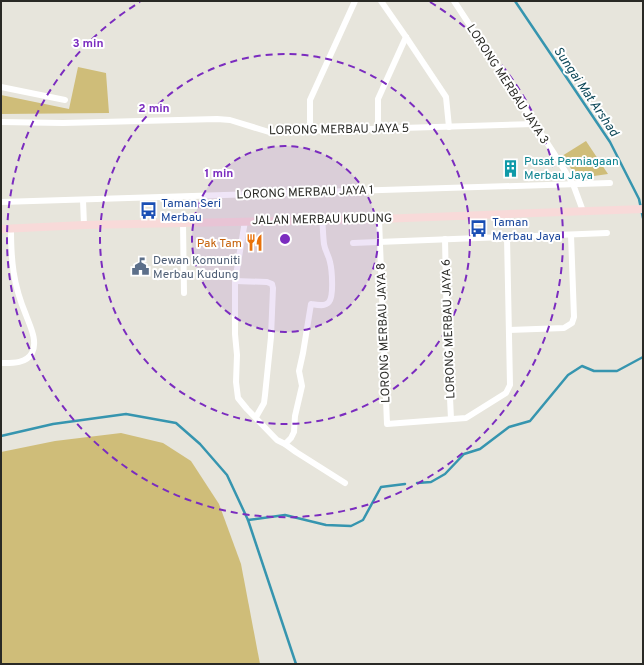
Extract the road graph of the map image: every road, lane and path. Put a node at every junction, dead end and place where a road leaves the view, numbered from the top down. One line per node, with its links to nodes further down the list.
1 (355, 1): 11 (street)
2 (381, 1): 4 (street)
3 (454, 1): 8 (street, LORONG MERBAU JAYA 3)
4 (406, 37): 9 (street); 10 (street)
5 (1, 87): 6 (street)
6 (65, 100)
7 (1, 122): 11 (street, LORONG MERBAU JAYA 5)
8 (534, 124): 9 (street, LORONG MERBAU JAYA 5); 13 (street, LORONG MERBAU JAYA 3)
9 (449, 127): 10 (street, LORONG MERBAU JAYA 5)
10 (378, 129): 11 (street, LORONG MERBAU JAYA 5)
11 (310, 131)
12 (610, 183): 13 (street, LORONG MERBAU JAYA 1)
13 (573, 184): 14 (street, LORONG MERBAU JAYA 1); 17 (street, LORONG MERBAU JAYA 3)
14 (83, 200): 15 (street, LORONG MERBAU JAYA 1); 22 (street)
15 (1, 202)
16 (641, 209): 17 (main road, JALAN MERBAU KUDUNG)
17 (583, 211): 19 (main road, JALAN MERBAU KUDUNG)
18 (322, 219): 19 (main road, JALAN MERBAU KUDUNG); 20 (main road, JALAN MERBAU KUDUNG); 37 (street)
19 (379, 219): 29 (street, LORONG MERBAU JAYA 8)
20 (245, 221): 21 (main road, JALAN MERBAU KUDUNG); 31 (street)
21 (183, 223): 22 (main road, JALAN MERBAU KUDUNG); 32 (street)
22 (84, 225): 23 (main road, JALAN MERBAU KUDUNG)
23 (11, 228): 24 (main road, JALAN MERBAU KUDUNG); 34 (street)
24 (1, 229)
25 (607, 233): 26 (street)
26 (571, 235): 27 (street); 33 (street)
27 (507, 237): 28 (street); 33 (street)
28 (445, 239): 29 (street); 36 (street, LORONG MERBAU JAYA 6)
29 (380, 242): 30 (street); 36 (street, LORONG MERBAU JAYA 8)
30 (353, 243)
31 (235, 281): 35 (street); 35 (street)
32 (184, 293)
33 (509, 330): 36 (street)
34 (1, 362)
35 (256, 417): 37 (street)
36 (451, 419)
37 (285, 444): 38 (street)
38 (345, 483)

